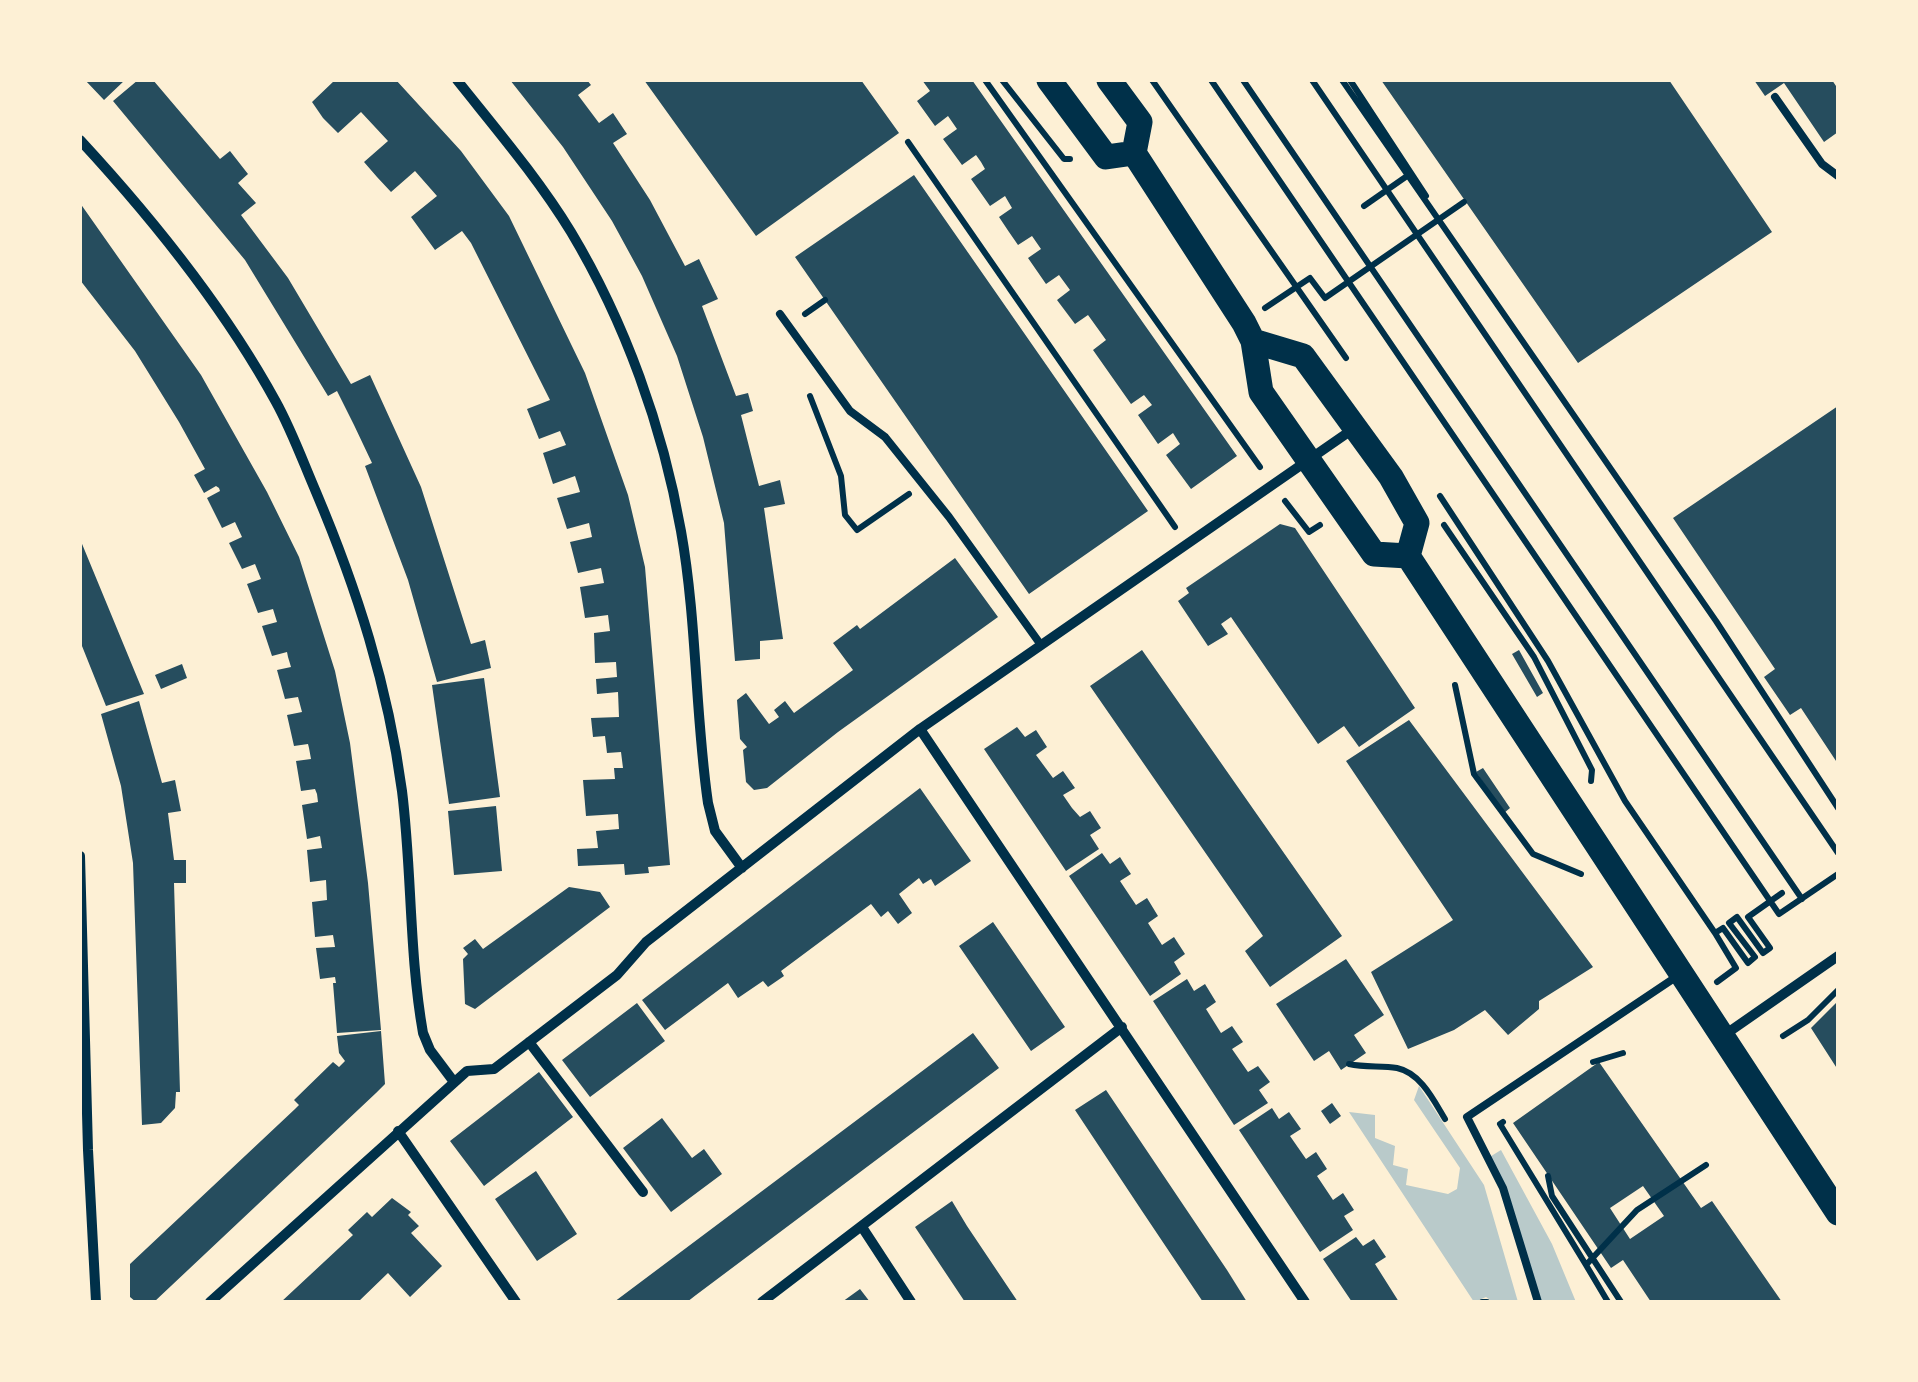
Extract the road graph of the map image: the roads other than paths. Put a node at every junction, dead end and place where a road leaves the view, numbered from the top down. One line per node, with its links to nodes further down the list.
1 (457, 80): 16 (street)
2 (1048, 80): 6 (main road)
3 (1109, 80): 6 (main road)
4 (1776, 97): 7 (lane)
5 (80, 140): 22 (street)
6 (1134, 153): 9 (main road)
7 (1838, 176)
8 (780, 314): 13 (lane)
9 (1248, 332): 10 (main road); 11 (main road)
10 (1356, 426): 11 (street); 12 (main road)
11 (1307, 462): 12 (main road); 13 (street)
12 (1408, 556): 18 (main road)
13 (1041, 646): 14 (street)
14 (920, 729): 16 (street); 19 (street)
15 (80, 856): 27 (street)
16 (742, 868): 21 (street)
17 (1838, 956): 20 (street)
18 (1680, 975): 20 (main road); 33 (lane)
19 (1122, 1028): 26 (street); 32 (street)
20 (1722, 1037): 25 (main road)
21 (529, 1042): 22 (street); 24 (street)
22 (454, 1082): 23 (street)
23 (398, 1130): 28 (street); 29 (street)
24 (643, 1192)
25 (1838, 1213)
26 (862, 1226): 30 (street); 31 (street)
27 (96, 1302)
28 (210, 1302)
29 (516, 1302)
30 (762, 1302)
31 (911, 1302)
32 (1305, 1302)
33 (1538, 1302)

